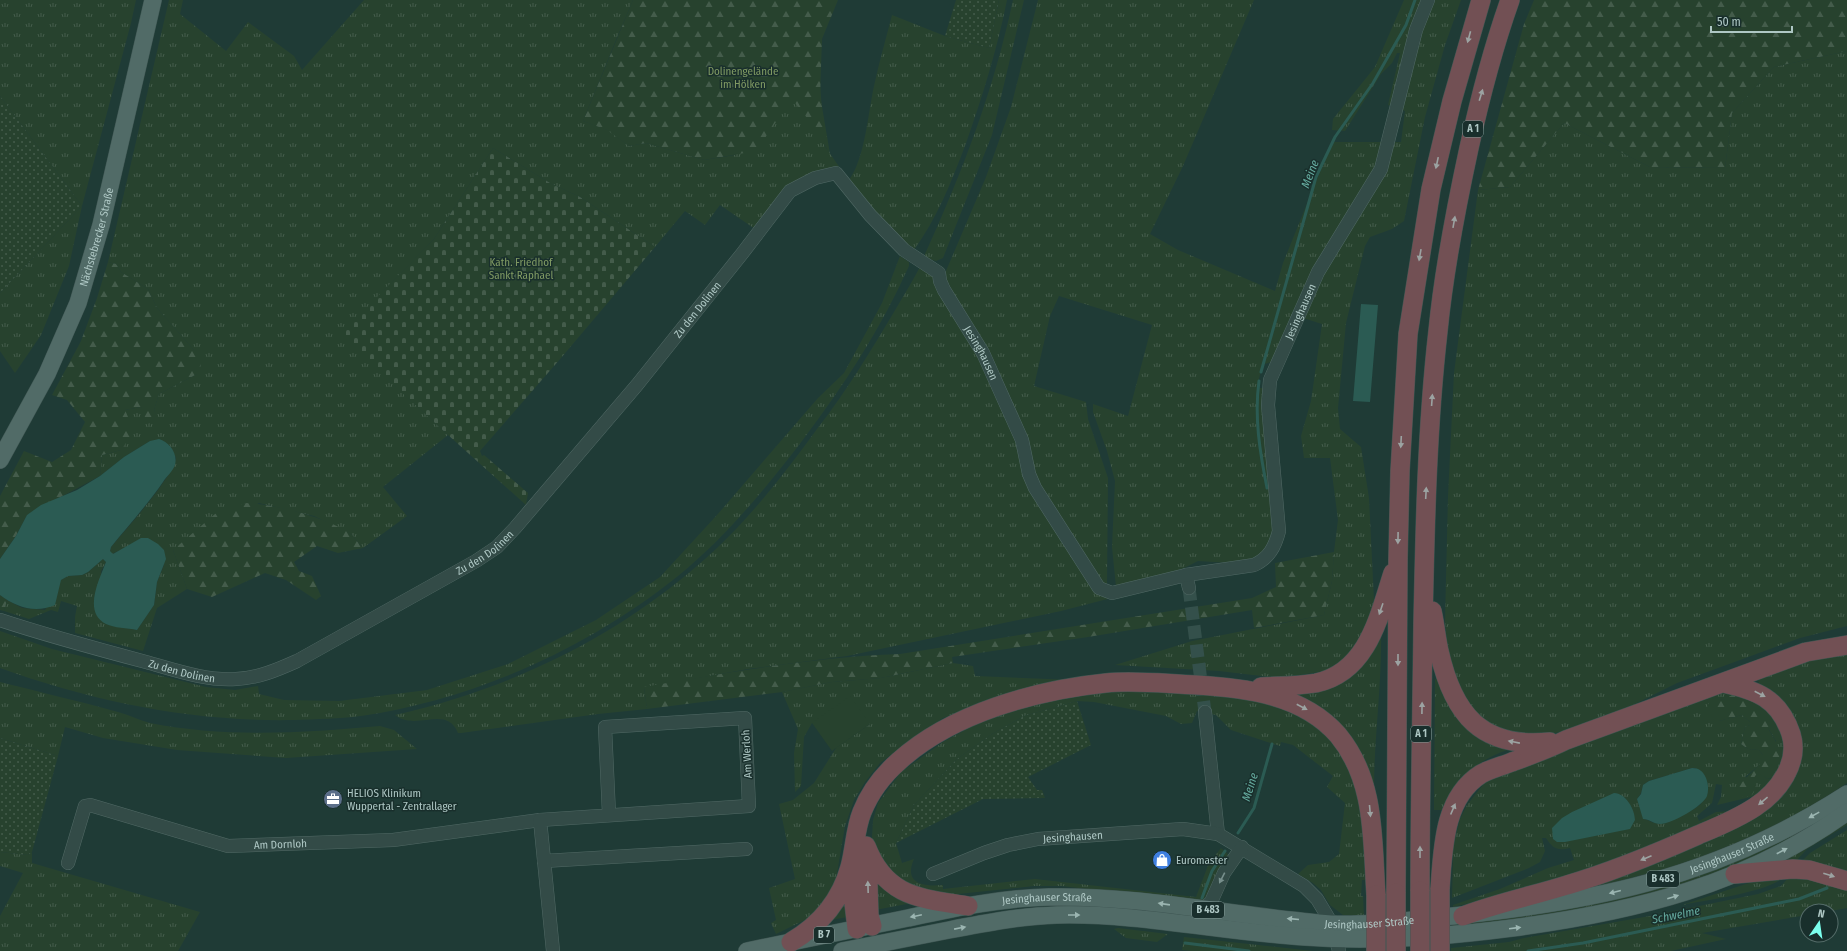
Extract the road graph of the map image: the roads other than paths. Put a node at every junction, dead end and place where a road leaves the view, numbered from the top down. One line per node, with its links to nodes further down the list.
1 (153, 0): 6 (main road, Nächstebrecker Straße)
2 (1428, 0): 5 (street, Jesinghausen)
3 (1481, 0): 7 (highway, A 1, one-way to 7)
4 (1510, 0): 8 (highway, A 1, one-way to 4)
5 (836, 173): 9 (street, Zu den Dolinen)
6 (0, 460)
7 (1398, 559): 14 (highway, one-way to 14); 44 (highway, A 1, one-way to 44, bridge)
8 (1424, 577): 16 (highway, one-way to 8); 45 (highway, A 1, one-way to 8, bridge)
9 (0, 620)
10 (1847, 634): 12 (highway)
11 (1847, 645): 12 (highway)
12 (1806, 652): 13 (highway)
13 (1723, 682): 16 (highway); 34 (highway, one-way to 34)
14 (1224, 687): 20 (highway); 43 (highway, one-way to 43, bridge)
15 (1205, 712): 22 (street)
16 (1566, 740): 46 (highway, one-way to 16, bridge)
17 (1847, 794): 34 (main road, Jesinghauser Straße / B 483, one-way to 34)
18 (1847, 812): 30 (main road, Jesinghauser Straße / B 483, one-way to 18)
19 (609, 814): 19 (street, Am Werloh); 21 (street, Am Werloh)
20 (861, 814): 23 (highway); 28 (highway)
21 (540, 820): 26 (street); 27 (street, Am Dornloh)
22 (1218, 834): 24 (street, Jesinghausen); 29 (street, Jesinghausen)
23 (866, 846): 32 (highway); 35 (highway, one-way to 23)
24 (1242, 847): 33 (street, one-way to 33); 36 (street, Jesinghausen)
25 (746, 849): 26 (street)
26 (544, 861): 40 (street)
27 (68, 863)
28 (850, 868): 35 (highway); 37 (highway)
29 (933, 874)
30 (1735, 874): 31 (highway, one-way to 31); 36 (main road, Jesinghauser Straße / B 483, one-way to 30)
31 (1847, 881)
32 (968, 906): 33 (main road, Jesinghauser Straße / B 483, one-way to 32); 35 (main road, Jesinghauser Straße / B 483, one-way to 35)
33 (1203, 910): 36 (main road, Jesinghauser Straße / B 483, one-way to 33)
34 (1463, 916): 36 (main road, Jesinghauser Straße / B 483)
35 (864, 927): 37 (main road, Jesinghauser Straße / B 7); 38 (street); 39 (street)
36 (1335, 938): 38 (main road, Jesinghauser Straße / B 483, one-way to 36)
37 (791, 942): 41 (main road, Jesinghauser Straße / B 7)
38 (880, 947): 39 (main road, Jesinghauser Straße / B 7)
39 (861, 949): 42 (main road, Jesinghauser Straße / B 7)
40 (553, 951)
41 (747, 951)
42 (842, 951)
43 (1376, 951)
44 (1396, 951)
45 (1420, 951)
46 (1440, 951)

